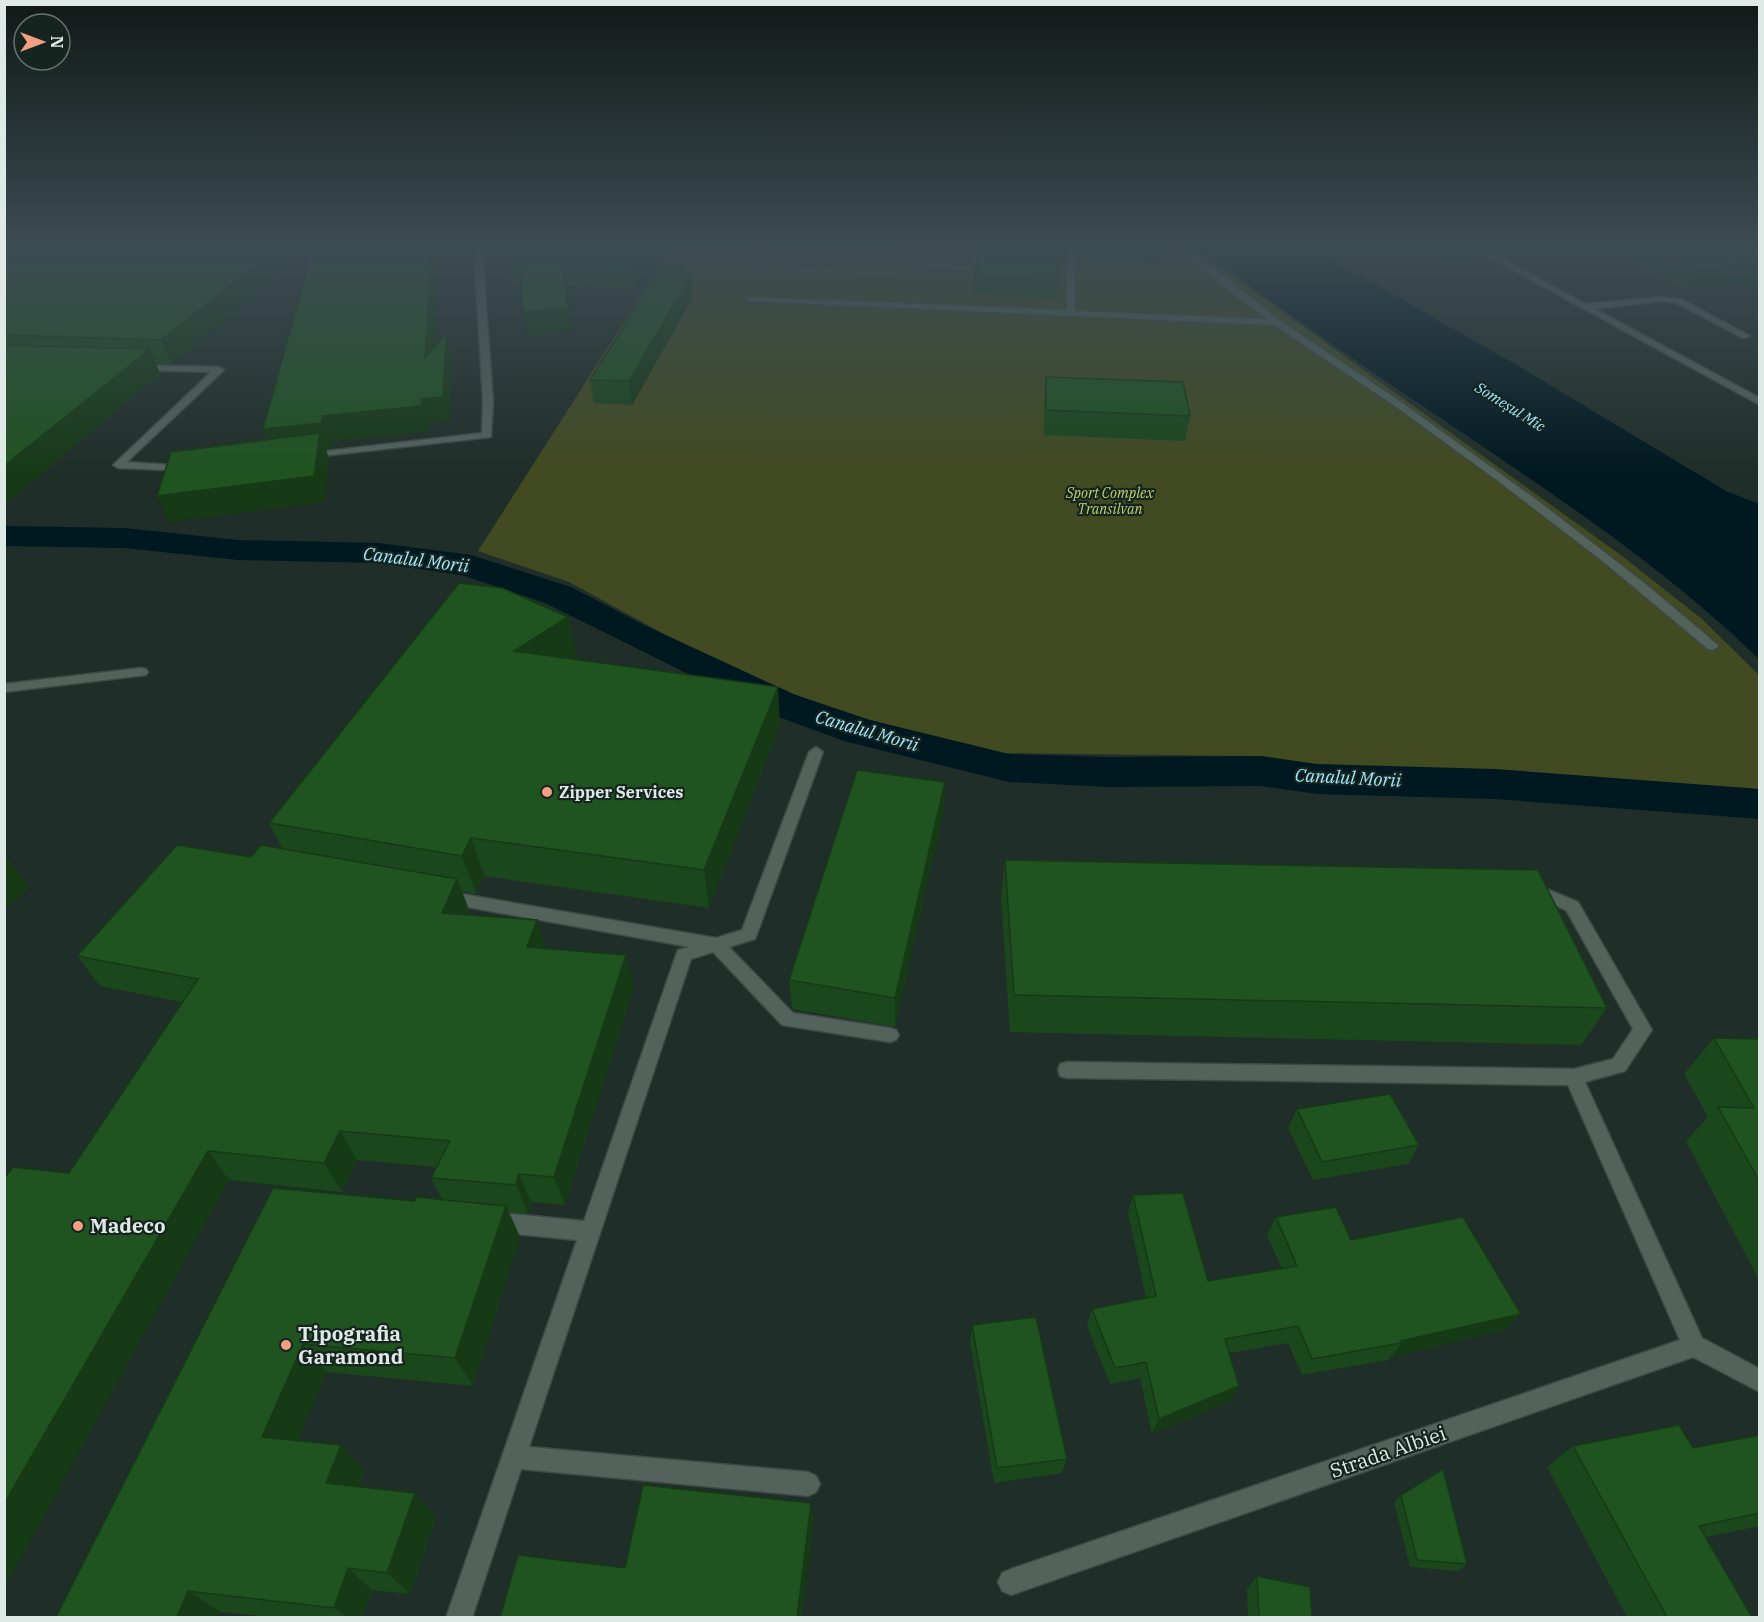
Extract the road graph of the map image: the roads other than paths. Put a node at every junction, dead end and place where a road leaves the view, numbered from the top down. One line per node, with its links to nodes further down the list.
1 (483, 324): 8 (street)
2 (1277, 324): 10 (street)
3 (1617, 324): 7 (street)
4 (1722, 324): 5 (street)
5 (1746, 336)
6 (124, 367): 9 (street)
7 (1760, 402)
8 (303, 457)
9 (199, 469)
10 (1713, 646)
11 (141, 672): 12 (street)
12 (4, 688)
13 (816, 752): 16 (street)
14 (1514, 881): 19 (street)
15 (425, 893): 16 (street)
16 (717, 945): 17 (street); 21 (street)
17 (890, 1035)
18 (1066, 1070): 19 (street)
19 (1574, 1077): 22 (street)
20 (471, 1220): 21 (street)
21 (589, 1232): 24 (street)
22 (1694, 1346): 23 (street); 26 (street, Strada Albiei)
23 (1760, 1381)
24 (513, 1457): 25 (street); 27 (street)
25 (808, 1484)
26 (1011, 1582)
27 (459, 1617)

